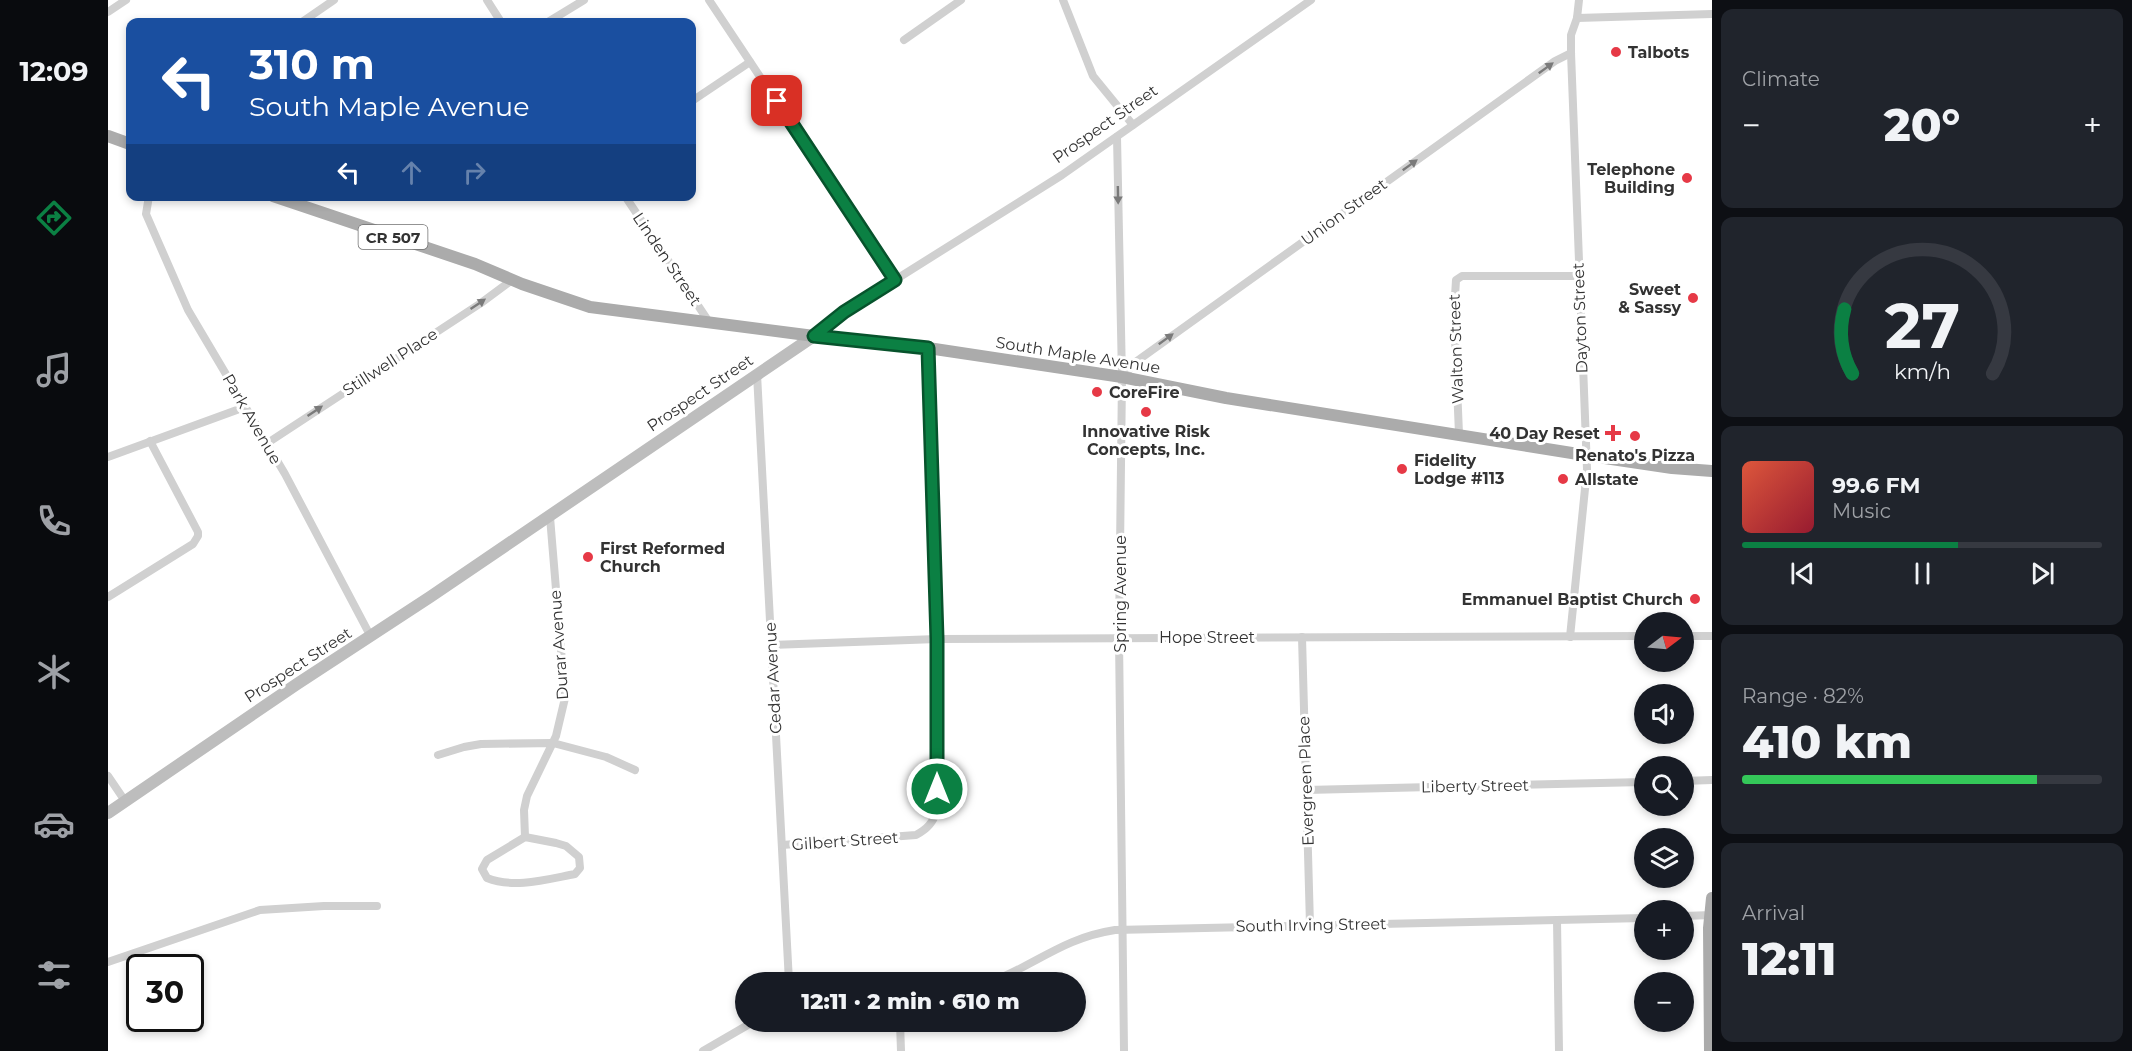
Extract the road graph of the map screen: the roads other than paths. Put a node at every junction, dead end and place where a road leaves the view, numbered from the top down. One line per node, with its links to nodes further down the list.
1 (126, 0): 10 (street)
2 (334, 0): 12 (street)
3 (487, 0): 13 (street)
4 (584, 0): 14 (street)
5 (709, 0): 18 (street)
6 (961, 0): 16 (street)
7 (1063, 0): 20 (street)
8 (1311, 0): 20 (street, Prospect Street)
9 (1579, 0): 15 (street, Dayton Street)
10 (108, 12)
11 (1712, 14): 15 (street)
12 (308, 18)
13 (498, 18)
14 (555, 18)
15 (1577, 18): 17 (street, Dayton Street)
16 (904, 40)
17 (1571, 53): 27 (street, Dayton Street); 34 (street, Union Street, one-way to 17)
18 (750, 62): 19 (street); 29 (street)
19 (696, 98)
20 (1133, 125): 22 (street, Prospect Street)
21 (108, 136): 23 (main road)
22 (1117, 137): 29 (street, Prospect Street); 34 (street, Spring Avenue, one-way to 34)
23 (126, 143)
24 (148, 201): 35 (street, Park Avenue)
25 (288, 201): 28 (main road, CR 507)
26 (628, 201): 30 (street, Linden Street)
27 (1578, 276): 36 (street, Walton Street); 39 (street, Dayton Street)
28 (512, 280): 30 (main road, South Maple Avenue / CR 507); 38 (street, Stillwell Place, one-way to 28)
29 (895, 280): 31 (street, Prospect Street)
30 (709, 322): 31 (main road, South Maple Avenue / CR 507)
31 (814, 336): 32 (main road, South Maple Avenue / CR 507); 33 (main road, Prospect Street)
32 (928, 348): 34 (main road, South Maple Avenue / CR 507); 51 (street, Gilbert Street)
33 (757, 374): 42 (main road, Prospect Street); 52 (street, Cedar Avenue)
34 (1122, 377): 36 (main road, South Maple Avenue / CR 507); 50 (street, Spring Avenue)
35 (245, 407): 37 (street); 38 (street, Park Avenue)
36 (1459, 434): 39 (main road, South Maple Avenue / CR 507)
37 (150, 441): 40 (street); 43 (street)
38 (266, 444): 47 (street, Park Avenue)
39 (1586, 455): 41 (main road, South Maple Avenue / CR 507); 49 (street, Dayton Street)
40 (108, 457)
41 (1712, 471)
42 (550, 517): 47 (main road, Prospect Street); 53 (street, Durar Avenue)
43 (108, 597)
44 (1634, 636): 49 (street, Hope Street)
45 (1694, 636): 46 (street)
46 (1712, 636)
47 (371, 637): 61 (main road, Prospect Street)
48 (1302, 637): 49 (street, Hope Street); 50 (street, Hope Street); 60 (street, Evergreen Place)
49 (1570, 637)
50 (1119, 638): 51 (street, Hope Street); 72 (street, Spring Avenue)
51 (937, 639): 52 (street, Hope Street); 64 (street, Gilbert Street)
52 (771, 645): 64 (street, Cedar Avenue)
53 (553, 743): 54 (street); 55 (street); 63 (street, Durar Avenue)
54 (438, 755)
55 (635, 770)
56 (108, 776): 61 (street)
57 (1712, 780): 58 (street)
58 (1694, 781)
59 (1634, 782): 60 (street, Liberty Street)
60 (1306, 790): 71 (street, Evergreen Place)
61 (125, 801): 62 (main road, Prospect Street)
62 (108, 813)
63 (525, 837): 63 (street)
64 (782, 845): 74 (street, Cedar Avenue)
65 (1712, 898): 67 (main road)
66 (377, 906): 73 (street)
67 (1711, 915): 68 (street); 82 (main road)
68 (1694, 916)
69 (1634, 918): 70 (street, South Irving Street)
70 (1557, 920): 71 (street, South Irving Street); 81 (street)
71 (1310, 925): 72 (street, South Irving Street)
72 (1123, 929): 75 (street, South Irving Street); 80 (street, Spring Avenue)
73 (108, 962)
74 (788, 972)
75 (1014, 972)
76 (736, 1032): 78 (street)
77 (900, 1032): 79 (street)
78 (703, 1051)
79 (901, 1051)
80 (1124, 1051)
81 (1559, 1051)
82 (1710, 1051)

